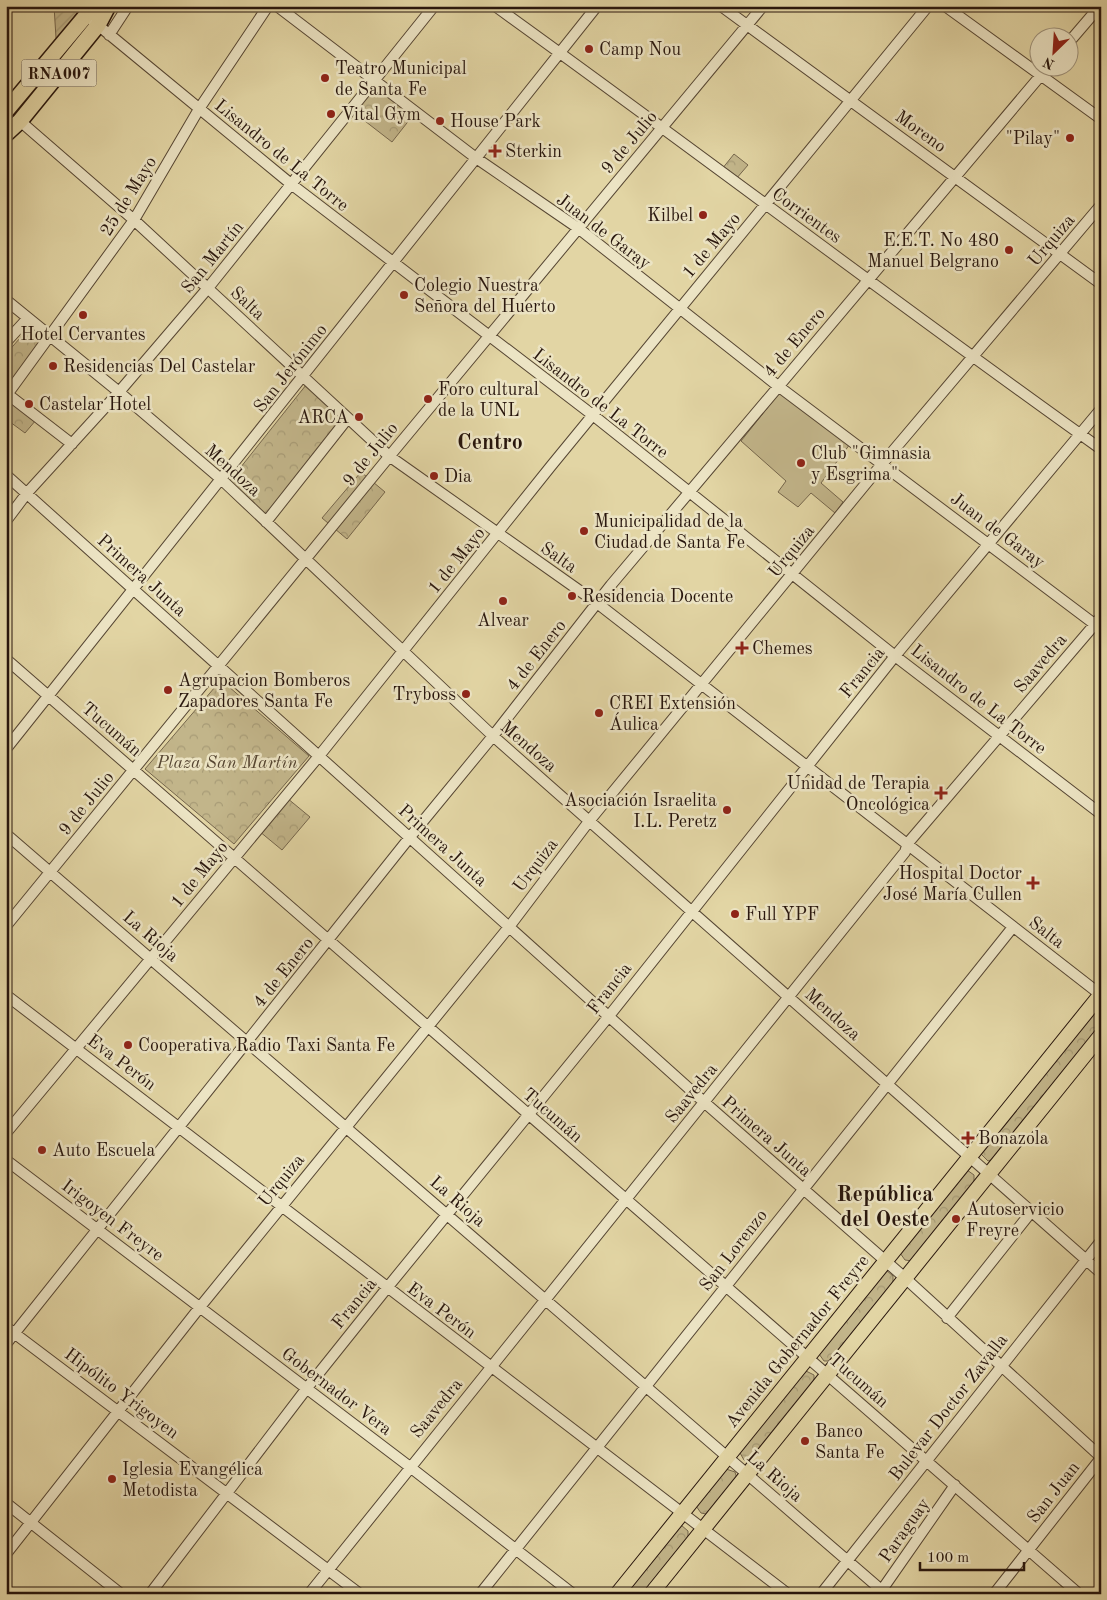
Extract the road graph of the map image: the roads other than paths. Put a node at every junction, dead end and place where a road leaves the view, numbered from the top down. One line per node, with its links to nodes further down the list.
1 (108, 6): 16 (highway, RNA007)
2 (128, 6): 16 (street)
3 (268, 6): 23 (street, 25 de Mayo)
4 (277, 6): 21 (street, Juan de Garay)
5 (434, 6): 21 (street, San Martín)
6 (495, 6): 17 (street, Corrientes)
7 (596, 6): 17 (street, San Jerónimo)
8 (721, 6): 14 (street, Moreno)
9 (763, 6): 14 (street, 9 de Julio)
10 (928, 6): 22 (street, 1 de Mayo)
11 (945, 6): 18 (street)
12 (1100, 6): 15 (street)
13 (86, 8): 16 (street, Lisandro de La Torre); 24 (highway, RNA007)
14 (747, 25): 22 (street, Moreno); 27 (street, 9 de Julio)
15 (1080, 29)
16 (103, 30): 23 (street, Lisandro de La Torre); 26 (highway, RNA007)
17 (559, 52): 27 (street, Corrientes); 30 (street, San Jerónimo)
18 (1030, 62)
19 (1038, 78): 31 (street, 4 de Enero)
20 (1052, 78): 25 (street)
21 (374, 82): 30 (street, Juan de Garay); 32 (street, San Martín)
22 (852, 100): 31 (street, Moreno); 33 (street, 1 de Mayo)
23 (199, 109): 32 (street, Lisandro de La Torre); 35 (street, 25 de Mayo)
24 (6, 111)
25 (1101, 119)
26 (20, 121): 28 (highway, RNA007); 29 (main road); 35 (street, Salta)
27 (663, 126): 33 (street, Corrientes); 36 (street, 9 de Julio)
28 (6, 134)
29 (6, 137)
30 (476, 158): 36 (street, Juan de Garay); 38 (street, San Jerónimo)
31 (954, 176): 37 (street, Moreno); 39 (street, 4 de Enero)
32 (291, 184): 38 (street, Lisandro de La Torre); 41 (street, San Martín)
33 (766, 205): 39 (street, Corrientes); 43 (street, 1 de Mayo)
34 (1101, 206): 37 (street, Urquiza)
35 (134, 220): 41 (street, Salta); 45 (street, 25 de Mayo)
36 (578, 228): 43 (street, Juan de Garay); 46 (street, 9 de Julio)
37 (1061, 253): 40 (street, Moreno); 48 (street, Urquiza)
38 (392, 263): 46 (street, Lisandro de La Torre); 49 (street, San Jerónimo)
39 (868, 280): 48 (street, Corrientes); 50 (street, 4 de Enero)
40 (1101, 284)
41 (208, 288): 49 (street, Salta); 51 (street, San Martín)
42 (6, 300): 44 (street, Mendoza)
43 (679, 309): 50 (street, Juan de Garay); 54 (street, 1 de Mayo)
44 (28, 318): 45 (street, Mendoza); 47 (street)
45 (50, 336): 51 (street, Mendoza); 52 (street, 25 de Mayo)
46 (490, 336): 54 (street, Lisandro de La Torre); 59 (street, 9 de Julio)
47 (6, 342)
48 (972, 358): 56 (street, Corrientes); 60 (street, Urquiza)
49 (303, 378): 55 (street, Salta); 62 (street, San Jerónimo)
50 (778, 386): 60 (street, Juan de Garay); 64 (street, 4 de Enero)
51 (119, 392): 57 (street, San Martín); 62 (street, Mendoza)
52 (7, 394): 57 (street)
53 (1101, 408): 56 (street, Francia)
54 (594, 416): 64 (street, Lisandro de La Torre); 67 (street, 1 de Mayo)
55 (348, 418): 59 (street, Salta); 66 (street)
56 (1080, 434): 58 (street, Corrientes); 68 (street, Francia)
57 (72, 444): 63 (street, San Martín)
58 (1101, 449)
59 (389, 456): 67 (street, Salta); 69 (street, 9 de Julio)
60 (882, 464): 68 (street, Juan de Garay); 70 (street, Urquiza)
61 (6, 475): 63 (street, Primera Junta)
62 (222, 480): 66 (street, Mendoza); 71 (street, San Jerónimo)
63 (27, 493): 65 (street, San Martín); 71 (street, Primera Junta)
64 (690, 493): 70 (street, Lisandro de La Torre); 72 (street, 4 de Enero)
65 (6, 520)
66 (266, 522): 69 (street, Mendoza)
67 (498, 534): 72 (street, Salta); 74 (street, 1 de Mayo)
68 (988, 543): 73 (street, Juan de Garay); 75 (street, Francia)
69 (306, 560): 74 (street, Mendoza); 77 (street, 9 de Julio)
70 (793, 574): 75 (street, Lisandro de La Torre); 78 (street, Urquiza)
71 (132, 590): 77 (street, Primera Junta); 79 (street, San Jerónimo)
72 (597, 603): 78 (street, Salta); 80 (street, 4 de Enero)
73 (1099, 623): 81 (street, Saavedra)
74 (402, 652): 80 (street, Mendoza); 83 (street, 1 de Mayo)
75 (895, 656): 81 (street, Lisandro de La Torre); 84 (street, Francia)
76 (6, 659): 79 (street, Tucumán)
77 (219, 666): 83 (street, Primera Junta); 85 (street, 9 de Julio)
78 (702, 684): 84 (street, Salta); 87 (street, Urquiza)
79 (49, 696): 82 (street, San Jerónimo); 85 (street, Tucumán)
80 (493, 736): 87 (street, Mendoza); 89 (street, 4 de Enero)
81 (999, 736): 86 (street, Lisandro de La Torre); 90 (street, Saavedra)
82 (6, 749)
83 (318, 756): 89 (street, Primera Junta); 91 (street, 1 de Mayo)
84 (808, 766): 90 (street, Salta); 93 (street, Francia)
85 (134, 770): 91 (street, Tucumán); 92 (street, 9 de Julio)
86 (1101, 814)
87 (590, 820): 93 (street, Mendoza); 95 (street, Urquiza)
88 (6, 834): 92 (street, La Rioja)
89 (410, 837): 95 (street, Primera Junta); 97 (street, 4 de Enero)
90 (908, 843): 96 (street, Salta); 101 (street, Saavedra)
91 (234, 857): 97 (street, Tucumán); 98 (street, 1 de Mayo)
92 (51, 872): 94 (street, 9 de Julio); 98 (street, La Rioja)
93 (691, 911): 101 (street, Mendoza); 102 (street, Francia)
94 (6, 926)
95 (509, 927): 102 (street, Primera Junta); 103 (street, Urquiza)
96 (1013, 927): 99 (street, Salta); 107 (street, San Lorenzo)
97 (328, 941): 103 (street, Tucumán); 105 (street, 4 de Enero)
98 (152, 958): 105 (street, La Rioja); 106 (street, 1 de Mayo)
99 (1101, 994): 113 (main road, Avenida Gobernador Freyre)
100 (6, 995): 106 (street, Eva Perón)
101 (790, 998): 107 (street, Mendoza); 108 (street, Saavedra)
102 (609, 1016): 108 (street, Primera Junta); 109 (street, Francia)
103 (426, 1026): 109 (street, Tucumán); 110 (street, Urquiza)
104 (1101, 1035): 115 (main road)
105 (248, 1041): 110 (street, La Rioja); 111 (street, 4 de Enero)
106 (76, 1048): 111 (street, Eva Perón); 112 (street, 1 de Mayo)
107 (886, 1083): 113 (street, Mendoza); 116 (street, San Lorenzo)
108 (704, 1102): 116 (street, Primera Junta); 117 (street, Saavedra)
109 (528, 1115): 117 (street, Tucumán); 120 (street, Francia)
110 (346, 1125): 118 (street, Urquiza); 120 (street, La Rioja)
111 (179, 1126): 118 (street, Eva Perón); 121 (street, 4 de Enero)
112 (6, 1133)
113 (969, 1155): 115 (street, Mendoza); 124 (main road, Avenida Gobernador Freyre)
114 (6, 1160): 121 (street, Irigoyen Freyre)
115 (990, 1173): 119 (street, Mendoza); 126 (main road)
116 (803, 1188): 124 (street, Primera Junta); 127 (street, San Lorenzo)
117 (626, 1200): 127 (street, Tucumán); 129 (street, Saavedra)
118 (281, 1206): 128 (street, Eva Perón); 130 (street, Urquiza)
119 (1032, 1211): 123 (street, Mendoza); 131 (street)
120 (447, 1213): 128 (street, Francia); 129 (street, La Rioja)
121 (98, 1230): 130 (street, Irigoyen Freyre); 132 (street, 4 de Enero)
122 (1101, 1240): 123 (street, Bulevar Doctor Zavalla)
123 (1085, 1260): 125 (street, Mendoza); 135 (street, Bulevar Doctor Zavalla)
124 (885, 1262): 126 (street, Primera Junta); 134 (main road, Avenida Gobernador Freyre)
125 (1101, 1273)
126 (905, 1278): 131 (street, Primera Junta); 137 (main road)
127 (725, 1286): 134 (street, Tucumán); 138 (street, San Lorenzo)
128 (387, 1288): 136 (street, Eva Perón); 139 (street, Francia)
129 (547, 1298): 136 (street, Saavedra); 138 (street, La Rioja)
130 (200, 1306): 139 (street, Gobernador Vera); 140 (street, Urquiza)
131 (947, 1318): 135 (street, Primera Junta)
132 (10, 1330): 133 (street, 4 de Enero); 140 (street, Hipólito Yrigoyen)
133 (6, 1344)
134 (808, 1357): 137 (street, Tucumán); 142 (main road, Avenida Gobernador Freyre)
135 (1001, 1366): 143 (street, Primera Junta); 144 (street, Bulevar Doctor Zavalla)
136 (491, 1367): 141 (street, Eva Perón); 145 (street, Saavedra)
137 (828, 1374): 144 (street, Tucumán); 146 (main road)
138 (647, 1386): 141 (street, San Lorenzo); 142 (street, La Rioja)
139 (307, 1388): 145 (street, Gobernador Vera); 148 (street, Francia)
140 (119, 1410): 148 (street, Hipólito Yrigoyen); 151 (street, Urquiza)
141 (598, 1448): 150 (street, Eva Perón); 153 (street, San Lorenzo)
142 (727, 1456): 146 (street, La Rioja); 150 (main road, Avenida Gobernador Freyre)
143 (1101, 1457): 154 (street, San Juan)
144 (927, 1461): 147 (street, Tucumán); 156 (street, Bulevar Doctor Zavalla)
145 (410, 1467): 153 (street, Gobernador Vera); 157 (street, Saavedra)
146 (747, 1473): 152 (main road); 156 (street, La Rioja)
147 (955, 1485): 154 (street, Tucumán); 158 (street, Paraguay)
148 (227, 1493): 157 (street, Hipólito Yrigoyen); 160 (street, Francia)
149 (6, 1503): 151 (street)
150 (683, 1511): 152 (street, Eva Perón); 165 (main road, Avenida Gobernador Freyre)
151 (31, 1523): 155 (street, Urquiza); 159 (street)
152 (703, 1528): 166 (main road); 167 (street, Eva Perón)
153 (516, 1549): 163 (street, San Lorenzo); 164 (street, Gobernador Vera)
154 (1029, 1550): 169 (street, San Juan); 170 (street, Tucumán)
155 (6, 1554)
156 (847, 1560): 158 (street, La Rioja); 168 (street, Bulevar Doctor Zavalla)
157 (328, 1569): 161 (street, Saavedra); 162 (street, Hipólito Yrigoyen)
158 (882, 1592)
159 (121, 1594)
160 (150, 1594)
161 (309, 1594)
162 (360, 1594)
163 (480, 1594)
164 (573, 1594)
165 (617, 1594)
166 (651, 1594)
167 (788, 1594)
168 (821, 1594)
169 (994, 1594)
170 (1079, 1594)

